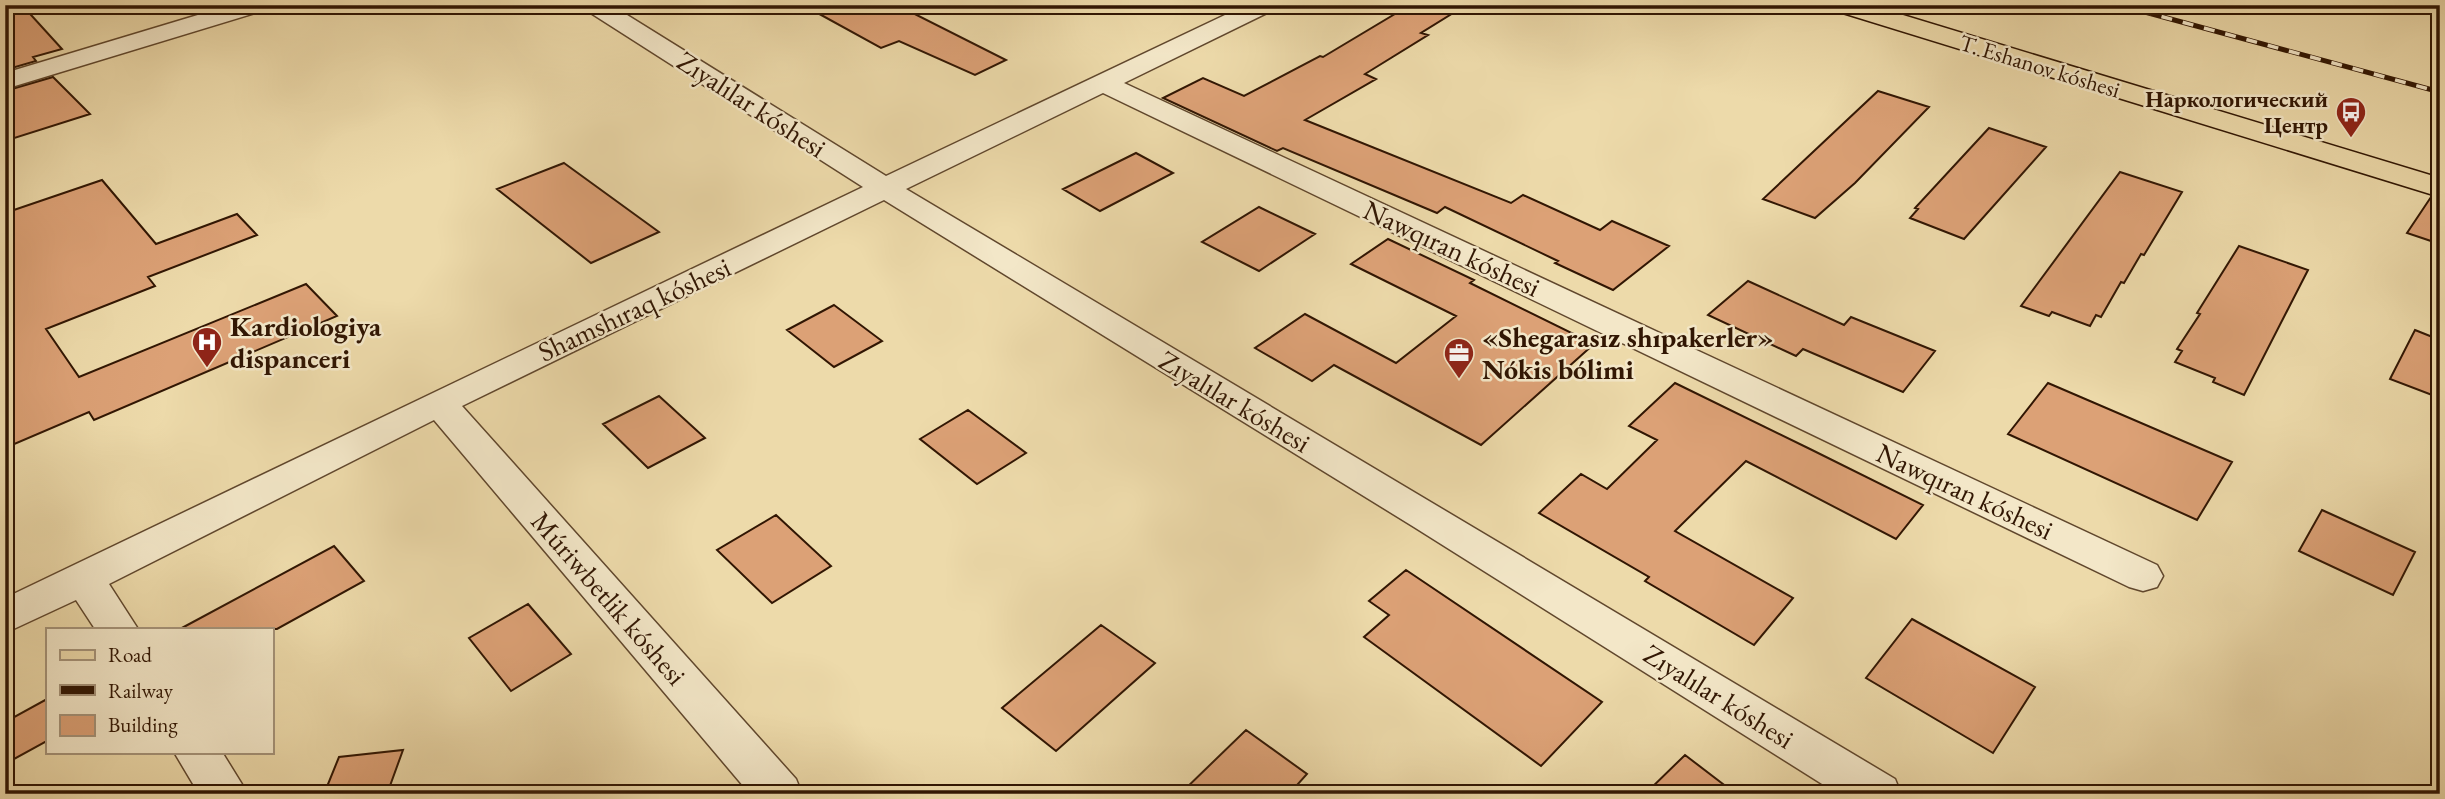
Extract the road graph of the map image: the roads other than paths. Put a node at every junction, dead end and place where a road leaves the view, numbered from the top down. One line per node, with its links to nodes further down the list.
1 (257, 5): 5 (street)
2 (594, 5): 8 (street, Zıyalılar kóshesi)
3 (1265, 5): 6 (street, Shamshıraq kóshesi)
4 (1842, 5): 7 (main road, T. Eshanov kóshesi)
5 (5, 81)
6 (1103, 83): 8 (street, Shamshıraq kóshesi); 10 (street, Nawqıran kóshesi)
7 (2440, 188)
8 (886, 189): 9 (street, Shamshıraq kóshesi); 17 (street, Zıyalılar kóshesi)
9 (439, 402): 11 (street, Shamshıraq kóshesi); 16 (street, Múriwbetlik kóshesi)
10 (2143, 576)
11 (83, 578): 12 (street, Shamshıraq kóshesi); 13 (street)
12 (5, 617)
13 (116, 628)
14 (198, 754): 15 (street)
15 (225, 794)
16 (779, 794)
17 (1878, 794)

